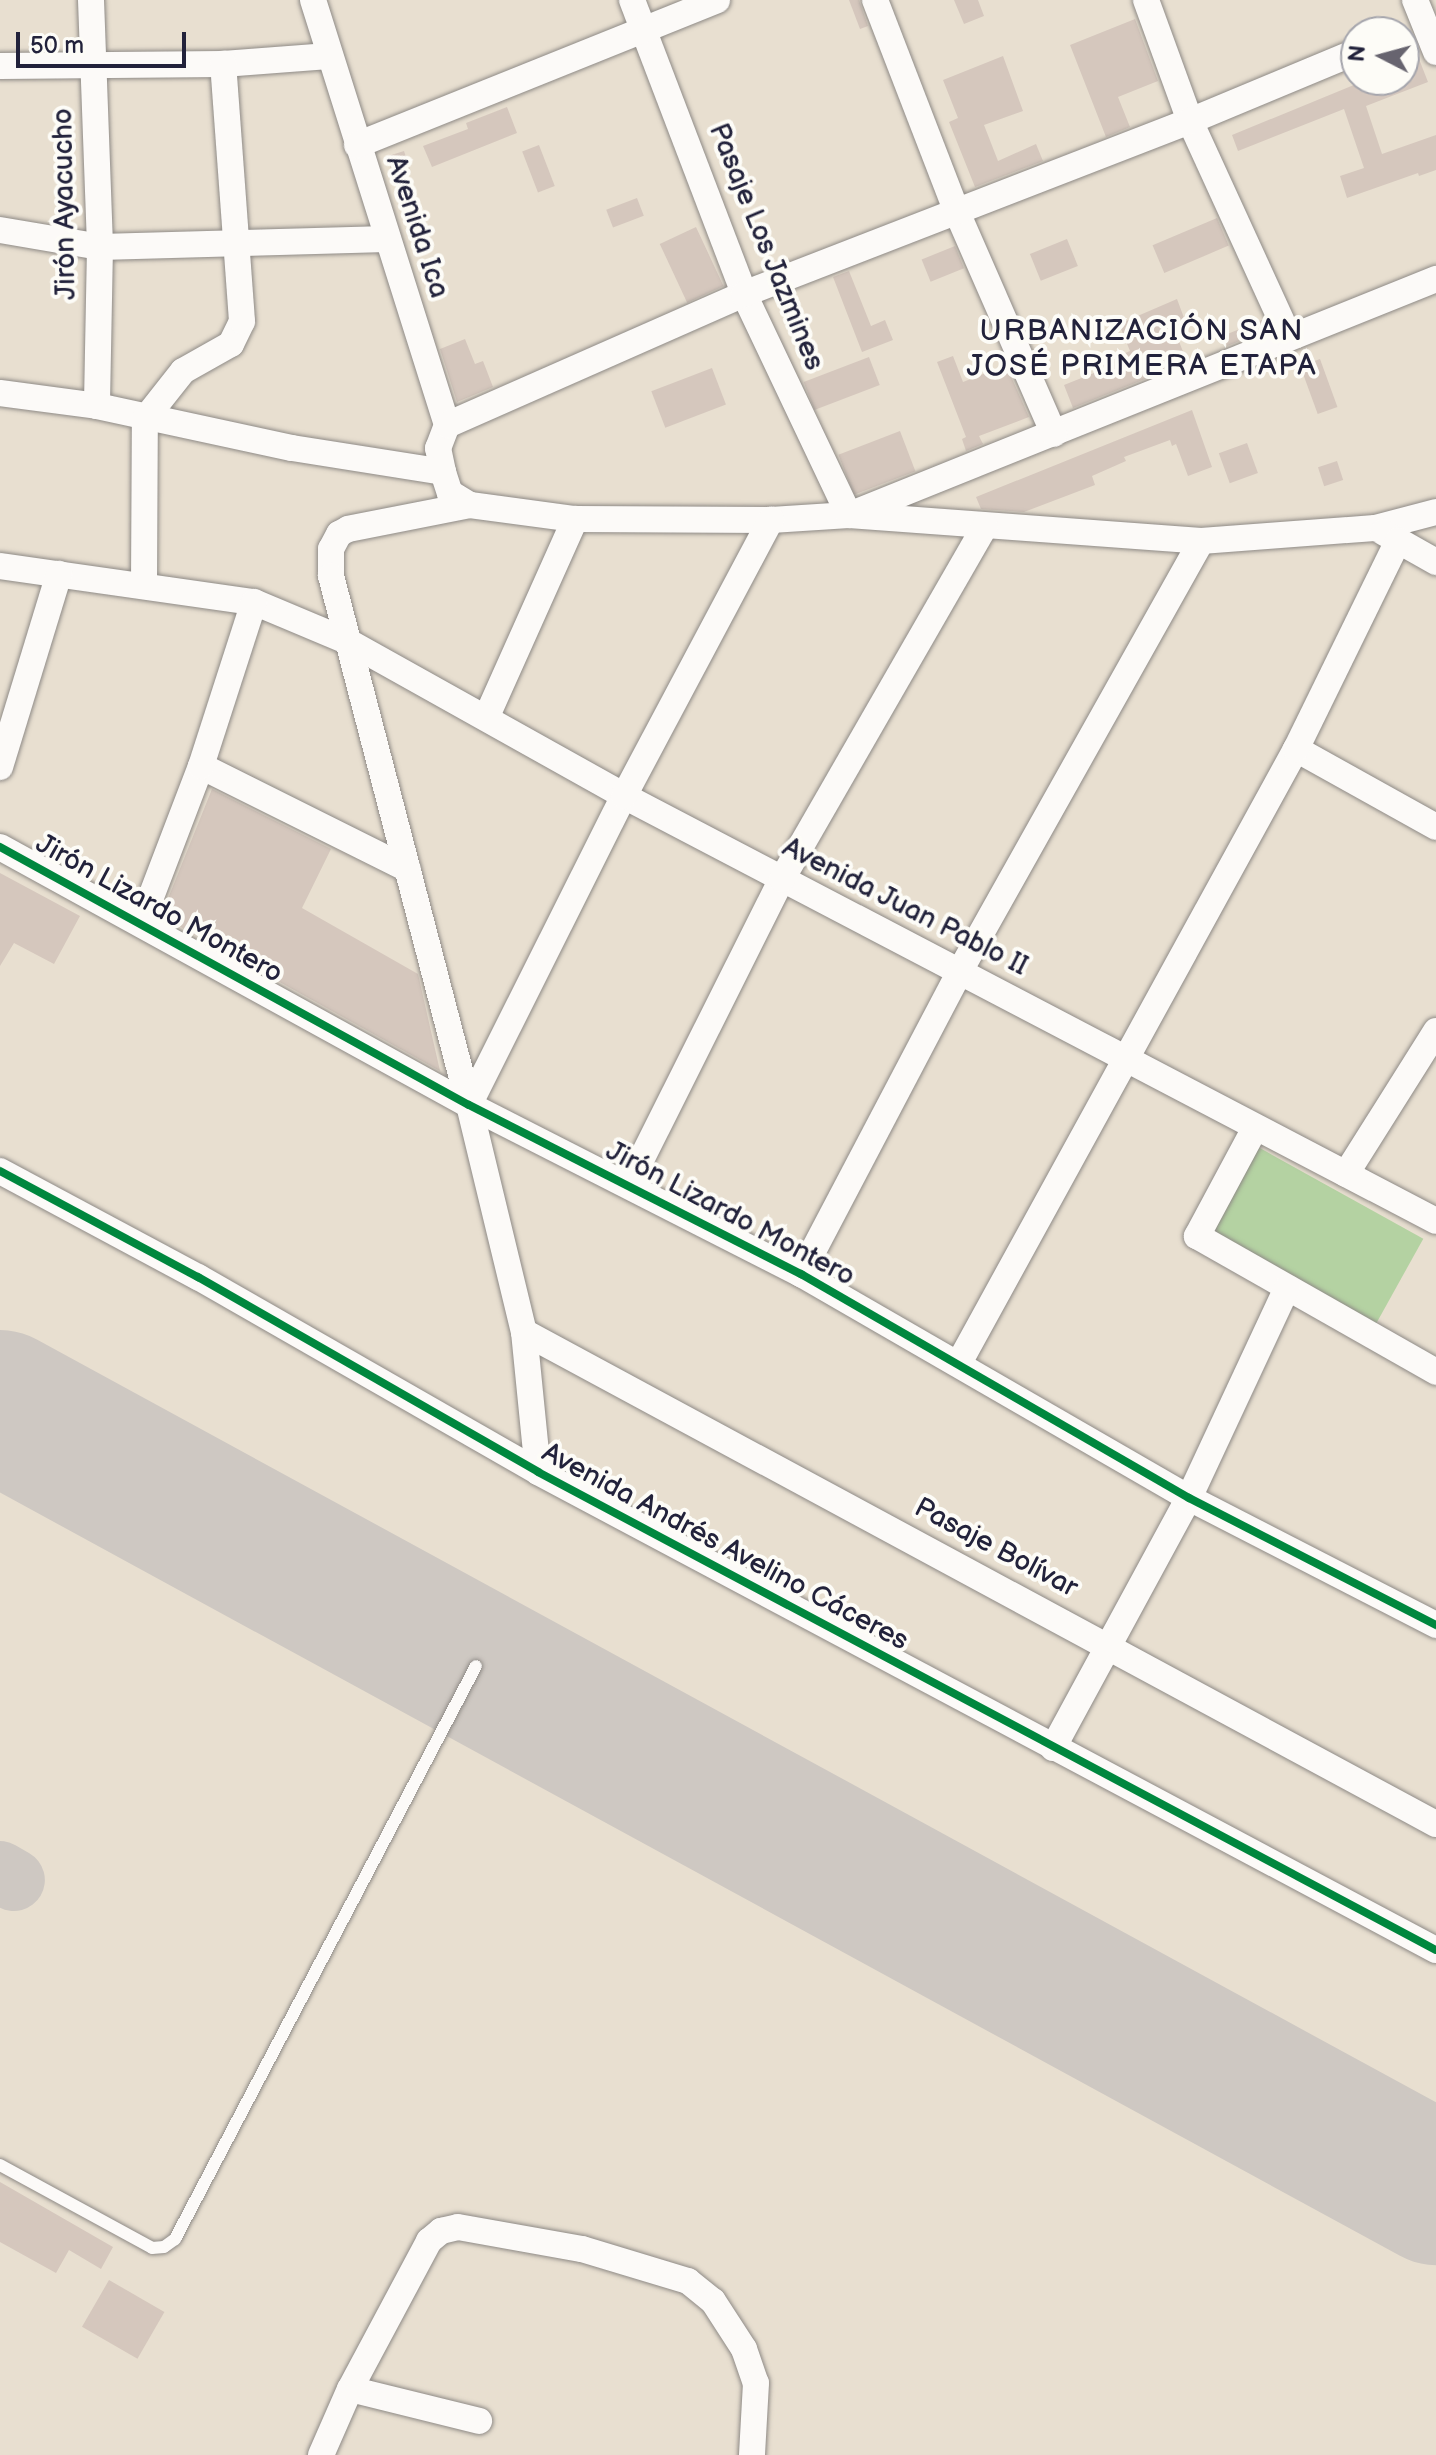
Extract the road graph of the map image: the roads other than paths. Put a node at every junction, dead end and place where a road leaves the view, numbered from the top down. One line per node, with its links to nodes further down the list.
1 (91, 0): 14 (street, Jirón Ayacucho)
2 (313, 0): 10 (street, Avenida Ica)
3 (632, 0): 8 (street, Pasaje Los Jazmines)
4 (717, 0): 8 (street)
5 (875, 0): 17 (street)
6 (1146, 0): 15 (street)
7 (1420, 19): 9 (street)
8 (645, 30): 16 (street); 23 (street, Pasaje Los Jazmines)
9 (1436, 52)
10 (329, 56): 12 (street); 16 (street, Avenida Ica)
11 (1340, 59): 15 (street)
12 (223, 64): 14 (street); 20 (street)
13 (0, 66): 14 (street)
14 (94, 68): 21 (street, Jirón Ayacucho)
15 (1190, 121): 17 (street); 24 (street)
16 (357, 145): 19 (street, Avenida Ica)
17 (957, 212): 23 (street); 29 (street)
18 (0, 230): 21 (street)
19 (387, 239): 20 (street); 28 (street, Avenida Ica)
20 (236, 244): 21 (street); 27 (street)
21 (100, 247): 26 (street, Jirón Ayacucho)
22 (1436, 279): 24 (street)
23 (744, 294): 28 (street); 33 (street, Pasaje Los Jazmines)
24 (1289, 337): 29 (street)
25 (0, 393): 26 (street)
26 (97, 406): 27 (street)
27 (145, 419): 30 (street); 42 (street)
28 (447, 425): 30 (street, Avenida Ica)
29 (1054, 434): 33 (street)
30 (443, 472): 31 (street)
31 (470, 505): 34 (street); 44 (street)
32 (1436, 512): 37 (street)
33 (849, 515): 35 (street); 36 (street)
34 (575, 519): 35 (street); 45 (street)
35 (771, 520): 49 (street)
36 (985, 526): 38 (street); 53 (street)
37 (1387, 534): 38 (street); 39 (street); 46 (street)
38 (1201, 541): 55 (street)
39 (1436, 562)
40 (0, 566): 41 (street, Avenida Juan Pablo II)
41 (59, 574): 42 (street, Avenida Juan Pablo II); 48 (street)
42 (144, 585): 43 (street, Avenida Juan Pablo II)
43 (254, 602): 44 (street, Avenida Juan Pablo II); 47 (street)
44 (349, 642): 45 (street, Avenida Juan Pablo II); 52 (street)
45 (487, 716): 49 (street, Avenida Juan Pablo II)
46 (1296, 749): 50 (street); 57 (street)
47 (201, 766): 52 (street); 54 (street)
48 (0, 767)
49 (624, 796): 53 (street, Avenida Juan Pablo II); 58 (street)
50 (1436, 827)
51 (0, 847): 54 (street, Jirón Lizardo Montero)
52 (408, 869): 58 (street)
53 (782, 879): 55 (street, Avenida Juan Pablo II); 62 (street)
54 (141, 923): 58 (street, Jirón Lizardo Montero)
55 (960, 971): 57 (street, Avenida Juan Pablo II); 64 (street)
56 (1436, 1031): 61 (street)
57 (1124, 1057): 59 (street, Avenida Juan Pablo II); 67 (street)
58 (469, 1105): 62 (street, Jirón Lizardo Montero); 66 (street)
59 (1255, 1128): 61 (street, Avenida Juan Pablo II); 65 (street)
60 (0, 1171): 69 (street, Avenida Andrés Avelino Cáceres)
61 (1346, 1174): 63 (street, Avenida Juan Pablo II)
62 (629, 1184): 64 (street, Jirón Lizardo Montero)
63 (1436, 1221)
64 (801, 1274): 67 (street, Jirón Lizardo Montero)
65 (1287, 1288): 68 (street); 70 (street)
66 (524, 1332): 69 (street); 72 (street, Pasaje Bolívar)
67 (959, 1363): 70 (street, Jirón Lizardo Montero)
68 (1436, 1372)
69 (538, 1472): 74 (street, Avenida Andrés Avelino Cáceres)
70 (1189, 1498): 71 (street, Jirón Lizardo Montero); 72 (street)
71 (1433, 1615)
72 (1108, 1645): 74 (street); 75 (street, Pasaje Bolívar)
73 (476, 1666): 77 (lane)
74 (1053, 1748): 76 (street, Avenida Andrés Avelino Cáceres)
75 (1436, 1824)
76 (1436, 1950)
77 (0, 2165)
78 (350, 2389): 79 (street); 80 (street); 81 (street)
79 (479, 2421)
80 (321, 2455)
81 (752, 2455)

